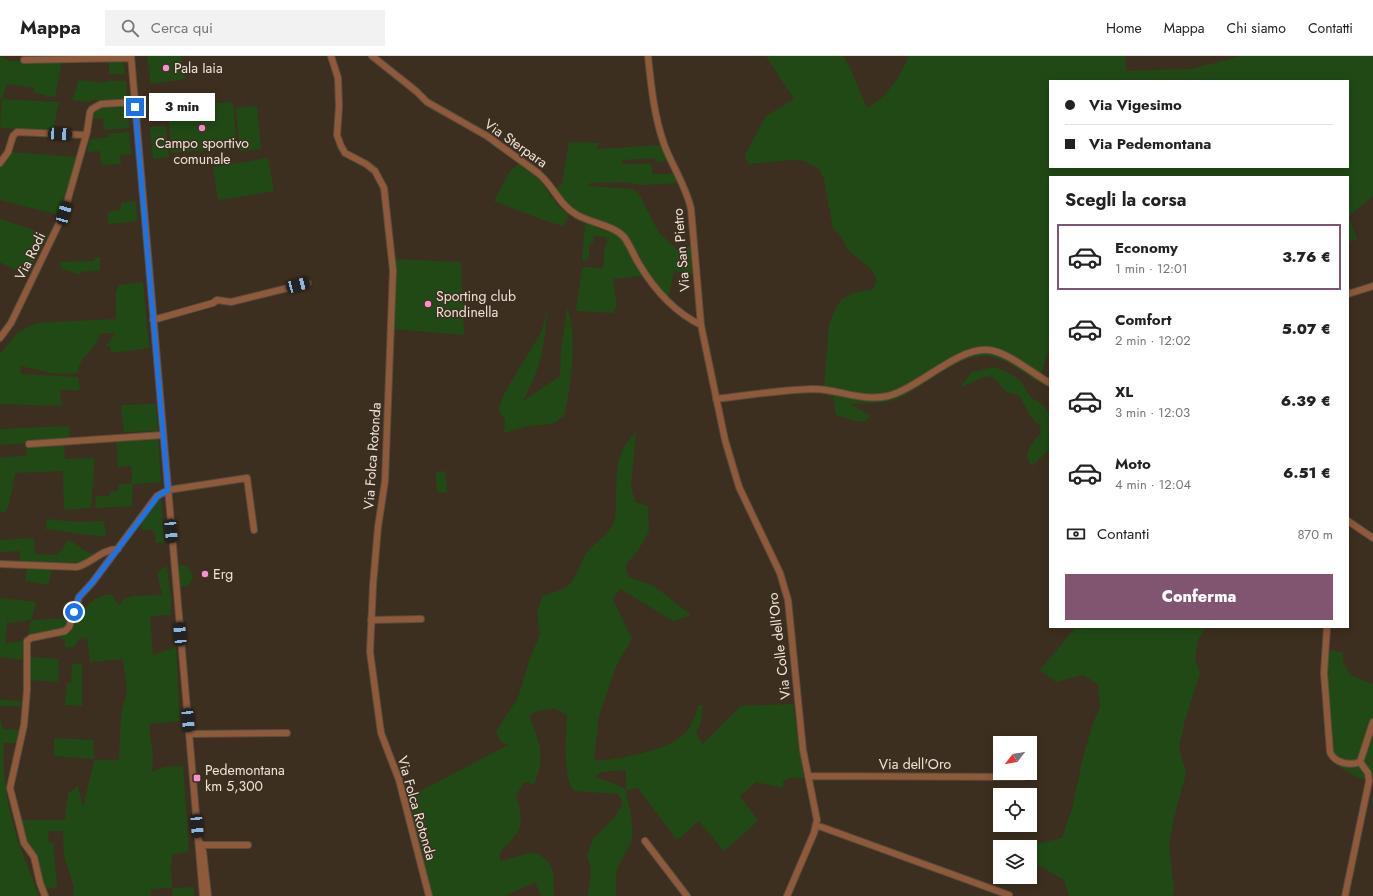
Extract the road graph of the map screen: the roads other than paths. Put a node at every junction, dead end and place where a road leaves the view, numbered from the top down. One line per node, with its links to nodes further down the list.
1 (331, 56): 26 (street, Via Folca Rotonda)
2 (372, 56): 13 (street, Via Sterpara)
3 (648, 56): 13 (street, Via San Pietro)
4 (131, 57): 5 (street); 6 (street)
5 (24, 60)
6 (135, 102): 7 (street, Via Rodi); 12 (street)
7 (86, 135): 8 (street); 14 (street, Via Rodi)
8 (0, 163)
9 (308, 282): 12 (street)
10 (1373, 286): 11 (street)
11 (1349, 294)
12 (153, 320): 17 (street)
13 (701, 325): 16 (street, Via San Pietro)
14 (0, 338)
15 (1049, 382): 16 (street)
16 (716, 399): 32 (street, Via Colle dell'Oro)
17 (163, 435): 18 (street); 19 (street)
18 (29, 444)
19 (168, 490): 21 (street); 23 (street); 30 (street)
20 (1349, 522): 22 (street)
21 (254, 530)
22 (1373, 538)
23 (118, 549): 24 (street); 39 (street)
24 (0, 564)
25 (421, 619): 26 (street)
26 (371, 620): 42 (street, Via Folca Rotonda)
27 (1327, 628): 31 (street)
28 (1373, 722): 31 (street)
29 (287, 733): 30 (street)
30 (189, 734): 36 (street)
31 (1360, 762): 45 (street)
32 (808, 776): 33 (street, Via dell'Oro); 34 (street, Via Colle dell'Oro)
33 (993, 777)
34 (816, 825): 38 (street); 44 (street, Via Colle dell'Oro)
35 (645, 841): 43 (street)
36 (200, 843): 37 (street); 40 (street); 41 (street)
37 (248, 845)
38 (1009, 895)
39 (45, 896)
40 (203, 896)
41 (208, 896)
42 (429, 896)
43 (687, 896)
44 (787, 896)
45 (1345, 896)

